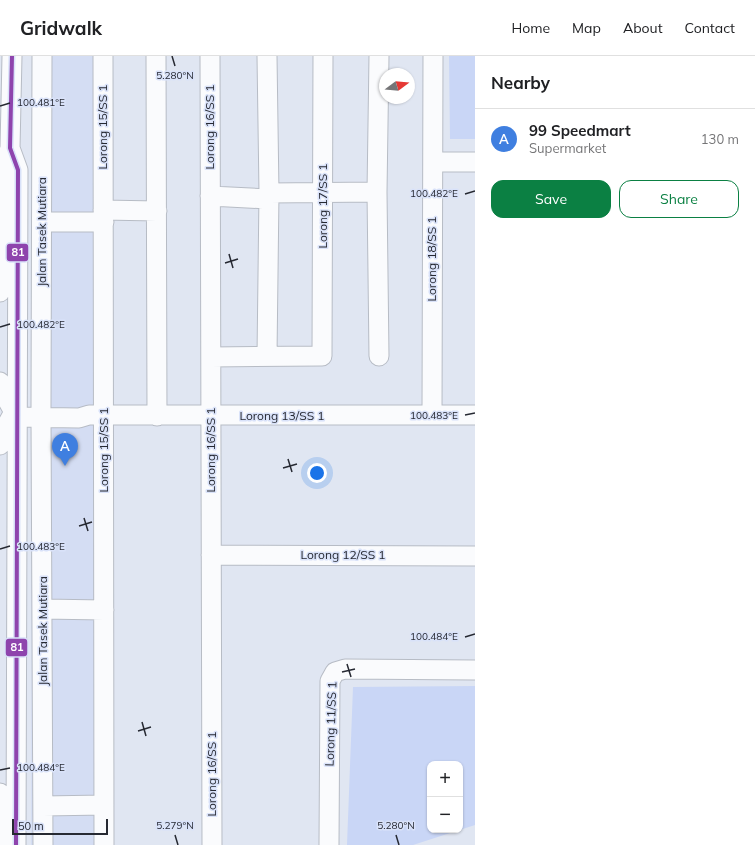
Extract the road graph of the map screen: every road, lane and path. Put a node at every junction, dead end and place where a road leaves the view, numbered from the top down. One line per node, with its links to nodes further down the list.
1 (12, 56): 11 (street)
2 (42, 56): 21 (street, Jalan Tasek Mutiara)
3 (103, 56): 20 (street, Lorong 15/SS 1)
4 (156, 56): 19 (street)
5 (210, 56): 17 (street, Lorong 16/SS 1)
6 (267, 56): 18 (street)
7 (323, 56): 15 (street, Lorong 17/SS 1)
8 (379, 56): 16 (street)
9 (433, 56): 13 (street, Lorong 18/SS 1)
10 (0, 61): 11 (street)
11 (12, 76): 12 (street)
12 (10, 148): 22 (street); 27 (street)
13 (433, 162): 14 (street); 30 (street, Lorong 18/SS 1)
14 (475, 162)
15 (323, 192): 16 (street); 18 (street); 23 (street, Lorong 17/SS 1)
16 (378, 192): 24 (street)
17 (210, 196): 18 (street); 25 (street, Lorong 16/SS 1)
18 (268, 196): 23 (street)
19 (156, 211): 20 (street); 32 (street)
20 (103, 216): 21 (street); 29 (street, Lorong 15/SS 1)
21 (42, 222): 28 (street, Jalan Tasek Mutiara)
22 (0, 292)
23 (267, 356): 25 (street)
24 (379, 356)
25 (211, 357): 33 (street, Lorong 16/SS 1)
26 (0, 382): 27 (street)
27 (15, 412): 28 (street, Lorong 13/SS 1); 34 (street); 44 (street)
28 (41, 413): 29 (street, Lorong 13/SS 1); 37 (street, Jalan Tasek Mutiara)
29 (96, 415): 32 (street, Lorong 13/SS 1); 38 (street, Lorong 15/SS 1)
30 (432, 415): 31 (street, Lorong 13/SS 1); 33 (street, Lorong 13/SS 1)
31 (475, 415)
32 (157, 416): 33 (street, Lorong 13/SS 1)
33 (211, 416): 35 (street, Lorong 16/SS 1)
34 (0, 445)
35 (211, 555): 36 (street, Lorong 12/SS 1); 47 (street, Lorong 16/SS 1)
36 (475, 556)
37 (43, 609): 38 (street); 42 (street, Jalan Tasek Mutiara)
38 (104, 610): 41 (street, Lorong 15/SS 1)
39 (475, 670): 48 (street, Lorong 11/SS 1)
40 (0, 794): 43 (street)
41 (104, 805): 42 (street); 46 (street, Lorong 15/SS 1)
42 (43, 806): 45 (street, Jalan Tasek Mutiara)
43 (0, 845)
44 (16, 845)
45 (43, 845)
46 (104, 845)
47 (212, 845)
48 (329, 845)

